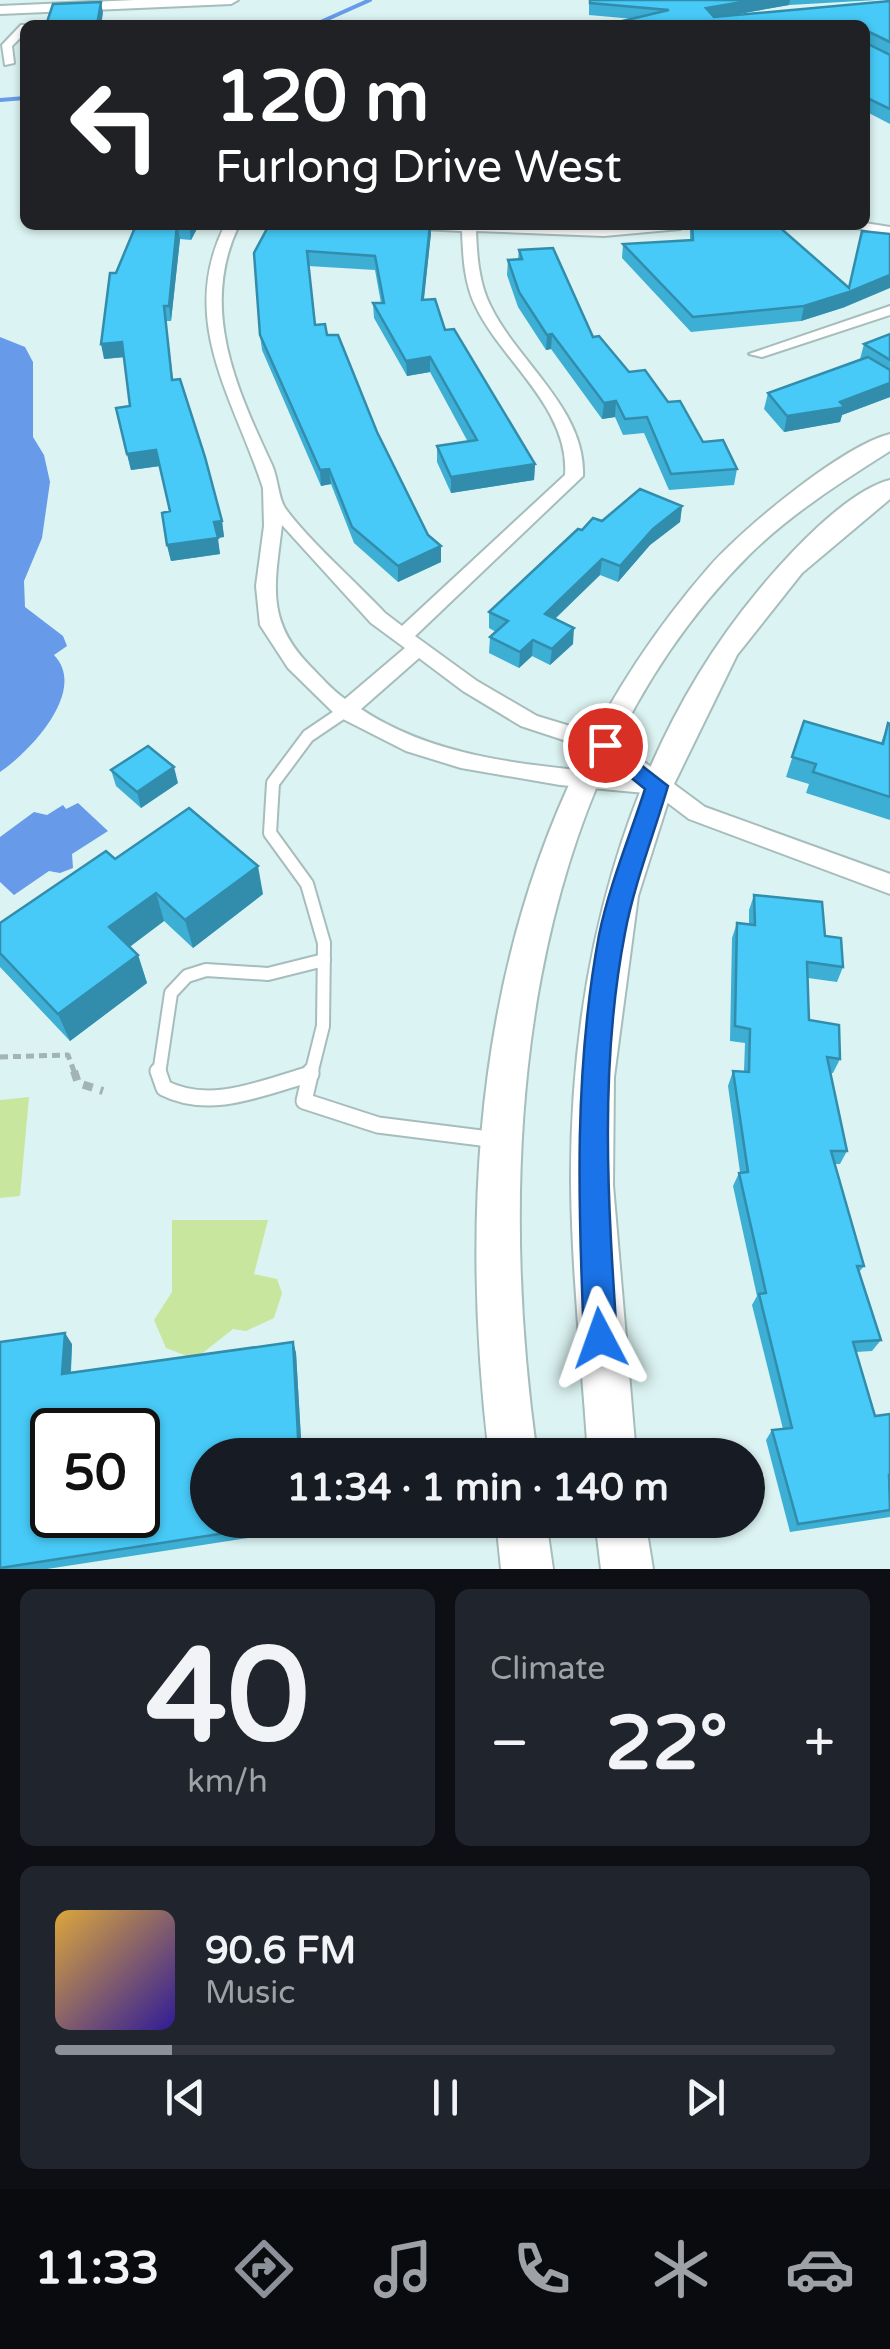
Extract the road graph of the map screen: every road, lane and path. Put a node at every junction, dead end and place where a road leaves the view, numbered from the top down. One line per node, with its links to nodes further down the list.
1 (232, 0): 2 (main road)
2 (32, 8): 3 (main road); 4 (street)
3 (0, 10)
4 (28, 20)
5 (20, 32): 6 (street)
6 (9, 63)
7 (230, 230): 15 (street)
8 (469, 230): 16 (street)
9 (536, 230): 10 (street)
10 (626, 230)
11 (890, 310): 12 (street)
12 (757, 354)
13 (890, 441): 18 (main road)
14 (890, 488): 19 (main road)
15 (274, 506): 16 (street); 17 (street)
16 (411, 642): 17 (street); 18 (street)
17 (345, 711): 18 (street); 21 (lane)
18 (596, 762): 19 (street); 19 (street); 25 (main road)
19 (657, 786): 20 (street); 27 (main road)
20 (890, 884)
21 (324, 960): 23 (lane); 23 (lane)
22 (0, 1057): 24 (path)
23 (311, 1074): 25 (lane)
24 (103, 1091)
25 (501, 1140): 26 (main road)
26 (511, 1438)
27 (610, 1438)
28 (523, 1538): 30 (main road)
29 (623, 1538): 31 (main road)
30 (527, 1569)
31 (627, 1569)

